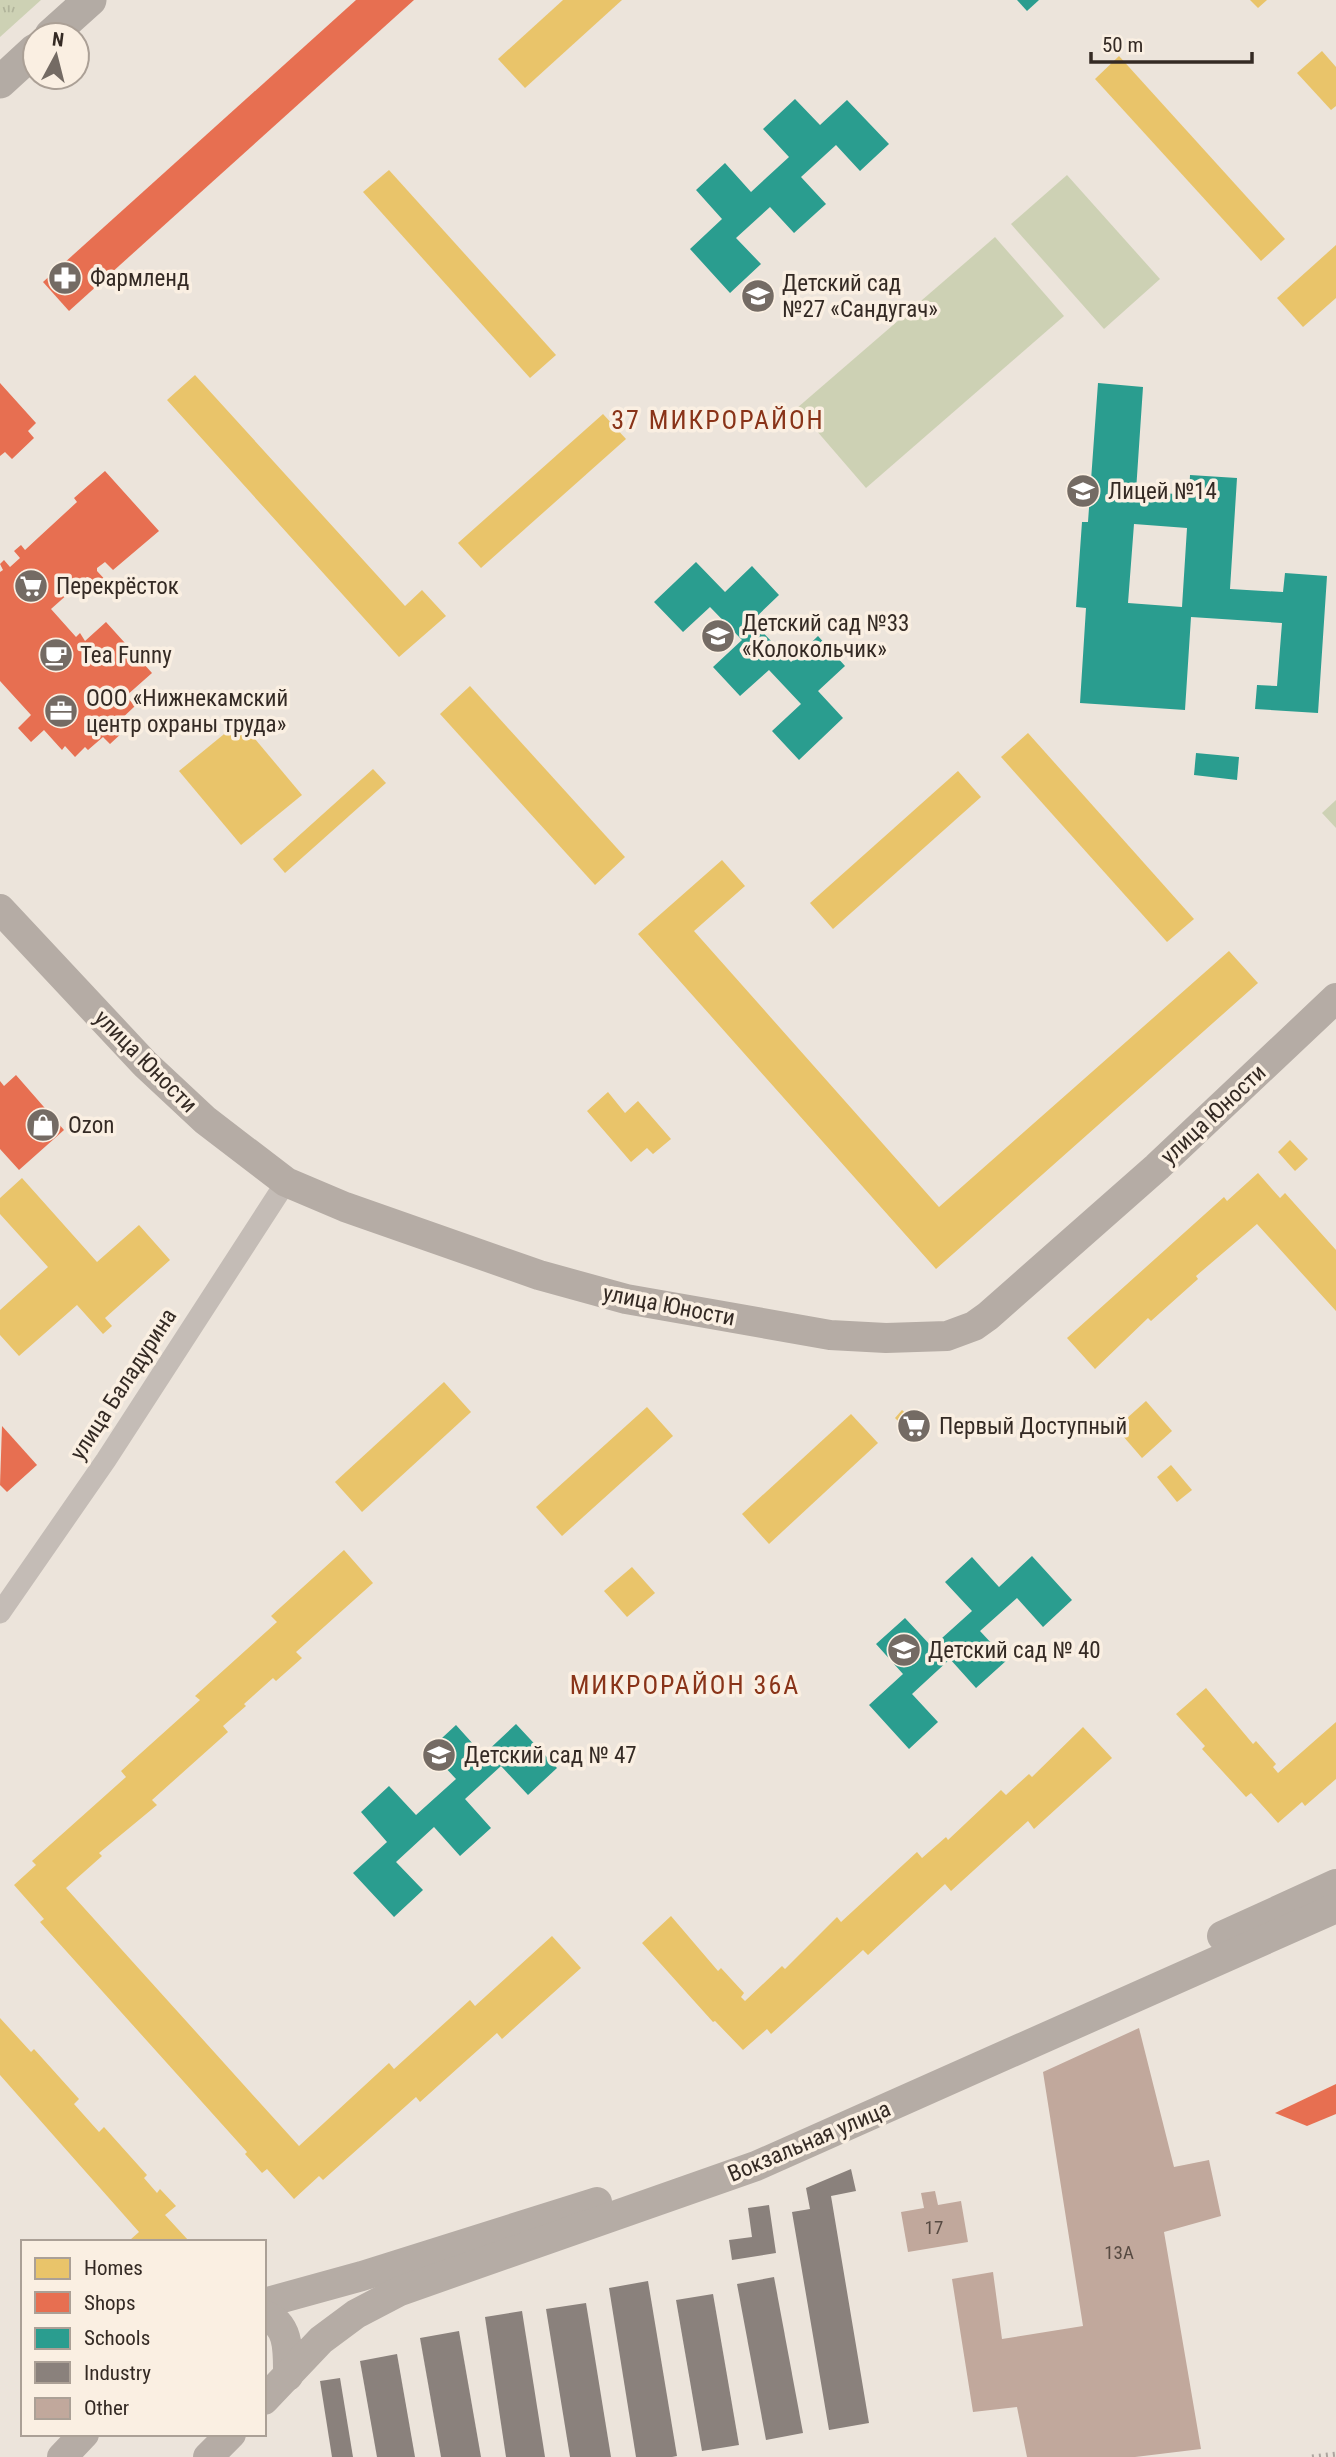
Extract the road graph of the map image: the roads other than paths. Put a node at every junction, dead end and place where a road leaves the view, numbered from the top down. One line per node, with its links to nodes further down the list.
1 (88, 1): 2 (main road)
2 (66, 21)
3 (21, 63): 4 (main road)
4 (0, 82)
5 (0, 909): 7 (main road, улица Юности)
6 (1336, 998): 7 (main road, улица Юности)
7 (286, 1182): 8 (street, улица Баладурина)
8 (0, 1613)
9 (1336, 1884): 11 (main road, Вокзальная улица)
10 (1336, 1908): 13 (main road, Вокзальная улица)
11 (266, 2302)
12 (266, 2316): 13 (main road)
13 (288, 2376): 14 (main road, Вокзальная улица)
14 (266, 2398)
15 (228, 2436): 16 (main road)
16 (208, 2457)

